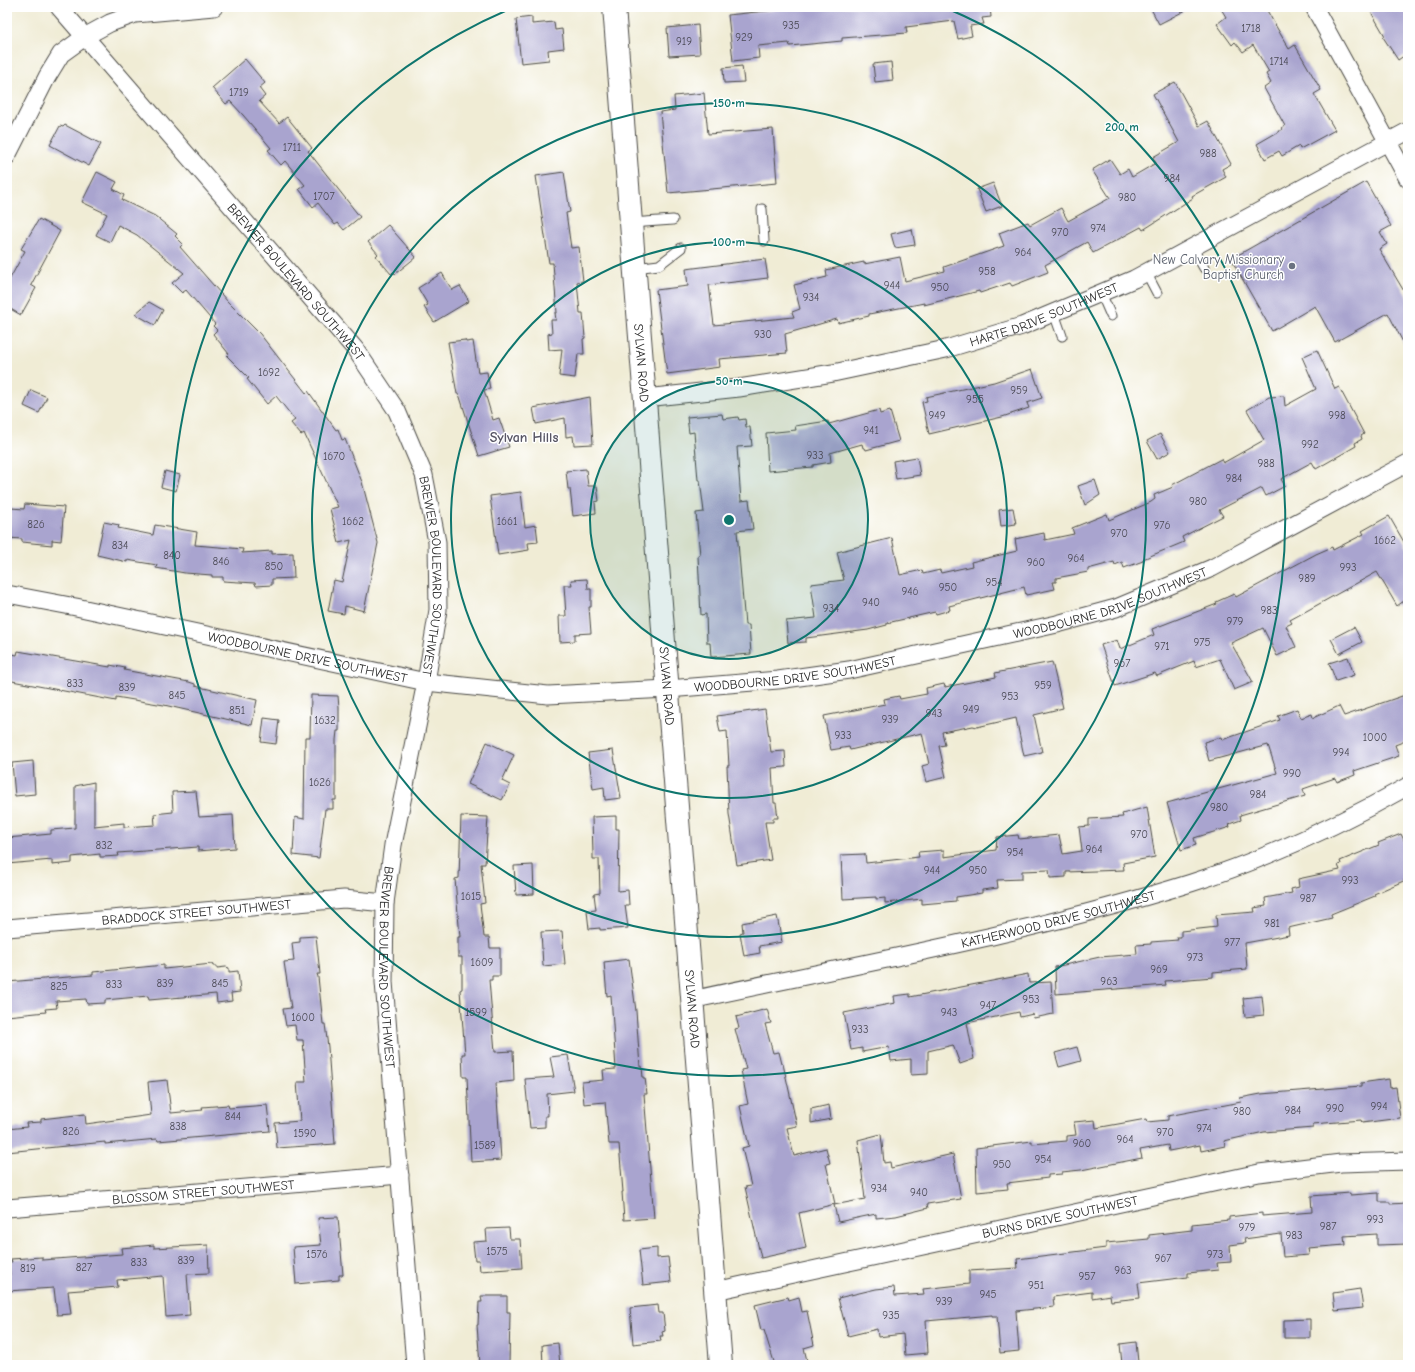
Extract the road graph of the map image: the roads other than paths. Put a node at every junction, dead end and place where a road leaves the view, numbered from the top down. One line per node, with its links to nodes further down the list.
1 (59, 7): 5 (street, BREWER BOULEVARD SOUTHWEST)
2 (214, 7): 5 (street)
3 (614, 7): 12 (main road, SYLVAN ROAD)
4 (1314, 7): 7 (street)
5 (86, 36): 8 (street); 27 (street, BREWER BOULEVARD SOUTHWEST)
6 (1408, 131): 7 (street, HARTE DRIVE SOUTHWEST)
7 (1389, 141): 9 (street); 14 (street, HARTE DRIVE SOUTHWEST)
8 (7, 156)
9 (1408, 179)
10 (762, 209): 13 (lane)
11 (673, 220): 12 (lane)
12 (631, 223): 16 (main road, SYLVAN ROAD)
13 (764, 241)
14 (1192, 247): 17 (lane); 18 (street, HARTE DRIVE SOUTHWEST)
15 (682, 248): 16 (lane)
16 (635, 268): 24 (main road, SYLVAN ROAD)
17 (1204, 268)
18 (1146, 272): 19 (street, HARTE DRIVE SOUTHWEST); 20 (lane)
19 (1101, 293): 21 (street, HARTE DRIVE SOUTHWEST); 22 (lane)
20 (1157, 293)
21 (1054, 313): 23 (lane); 24 (street, HARTE DRIVE SOUTHWEST)
22 (1111, 316)
23 (1062, 336)
24 (646, 398): 28 (main road, SYLVAN ROAD)
25 (1408, 463): 28 (street, WOODBOURNE DRIVE SOUTHWEST)
26 (7, 594): 27 (street, WOODBOURNE DRIVE SOUTHWEST)
27 (426, 682): 28 (street, WOODBOURNE DRIVE SOUTHWEST); 30 (street, BREWER BOULEVARD SOUTHWEST)
28 (668, 689): 32 (main road, SYLVAN ROAD)
29 (1408, 786): 32 (street, KATHERWOOD DRIVE SOUTHWEST)
30 (385, 903): 31 (street, BRADDOCK STREET SOUTHWEST); 34 (street, BREWER BOULEVARD SOUTHWEST)
31 (7, 928)
32 (691, 1000): 36 (main road, SYLVAN ROAD)
33 (1408, 1161): 36 (street, BURNS DRIVE SOUTHWEST)
34 (400, 1175): 35 (street, BLOSSOM STREET SOUTHWEST); 37 (street, BREWER BOULEVARD SOUTHWEST)
35 (7, 1208)
36 (715, 1291): 38 (main road, SYLVAN ROAD)
37 (414, 1365)
38 (721, 1365)

